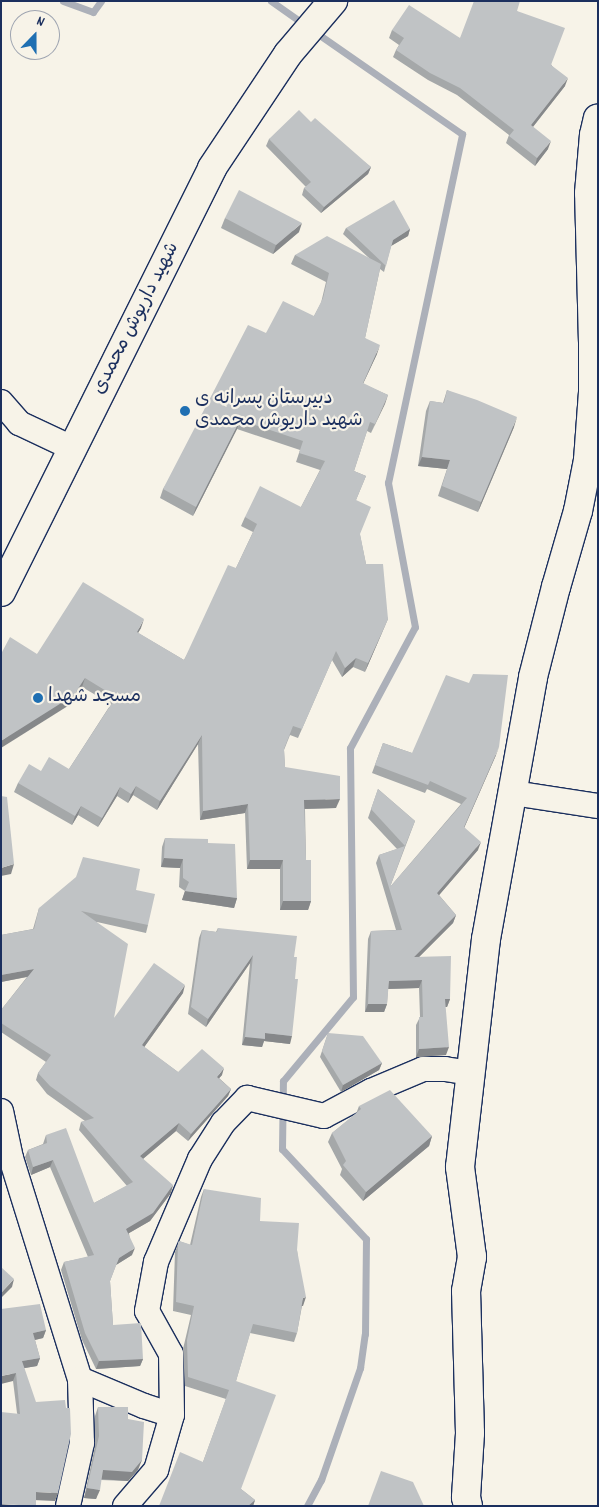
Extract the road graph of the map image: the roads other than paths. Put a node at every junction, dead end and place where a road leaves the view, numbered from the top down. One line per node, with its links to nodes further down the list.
1 (333, 1): 5 (main road, شهید داریوش محمدی)
2 (598, 118): 7 (main road)
3 (1, 402): 4 (street)
4 (10, 429): 5 (street)
5 (72, 448): 6 (main road, شهید داریوش محمدی)
6 (1, 592)
7 (512, 793): 8 (street); 9 (main road)
8 (598, 806)
9 (469, 1073): 12 (street); 15 (main road)
10 (1, 1111): 11 (street)
11 (80, 1379): 12 (street); 13 (street)
12 (172, 1415): 14 (street)
13 (68, 1506)
14 (125, 1506)
15 (468, 1506)

